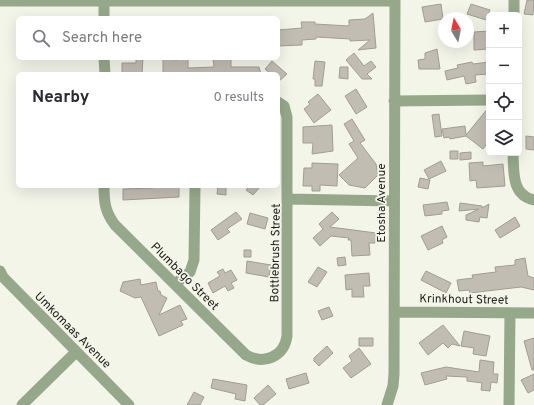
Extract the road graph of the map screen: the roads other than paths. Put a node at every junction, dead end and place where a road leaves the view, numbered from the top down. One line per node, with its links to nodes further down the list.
1 (289, 0): 2 (street); 5 (street)
2 (395, 0): 11 (street, Etosha Avenue)
3 (514, 0): 6 (street)
4 (0, 1): 5 (street)
5 (104, 1): 7 (street)
6 (514, 12)
7 (104, 16)
8 (104, 60): 9 (street)
9 (104, 72)
10 (486, 100): 11 (street)
11 (394, 101): 18 (street, Etosha Avenue)
12 (280, 103): 16 (street, Bottlebrush Street)
13 (514, 156): 17 (street)
14 (104, 188): 20 (street, Plumbago Street)
15 (195, 188): 20 (street)
16 (288, 199): 18 (street); 25 (street, Bottlebrush Street)
17 (534, 200)
18 (394, 201): 21 (street, Etosha Avenue)
19 (0, 271): 24 (street, Umkomaas Avenue)
20 (175, 284): 25 (street, Plumbago Street)
21 (394, 312): 22 (street, Krinkhout Street); 28 (street, Etosha Avenue)
22 (510, 313): 23 (street, Krinkhout Street); 29 (street)
23 (534, 313)
24 (76, 352): 26 (street); 27 (street, Umkomaas Avenue)
25 (274, 356)
26 (22, 405)
27 (129, 405)
28 (387, 405)
29 (509, 405)

